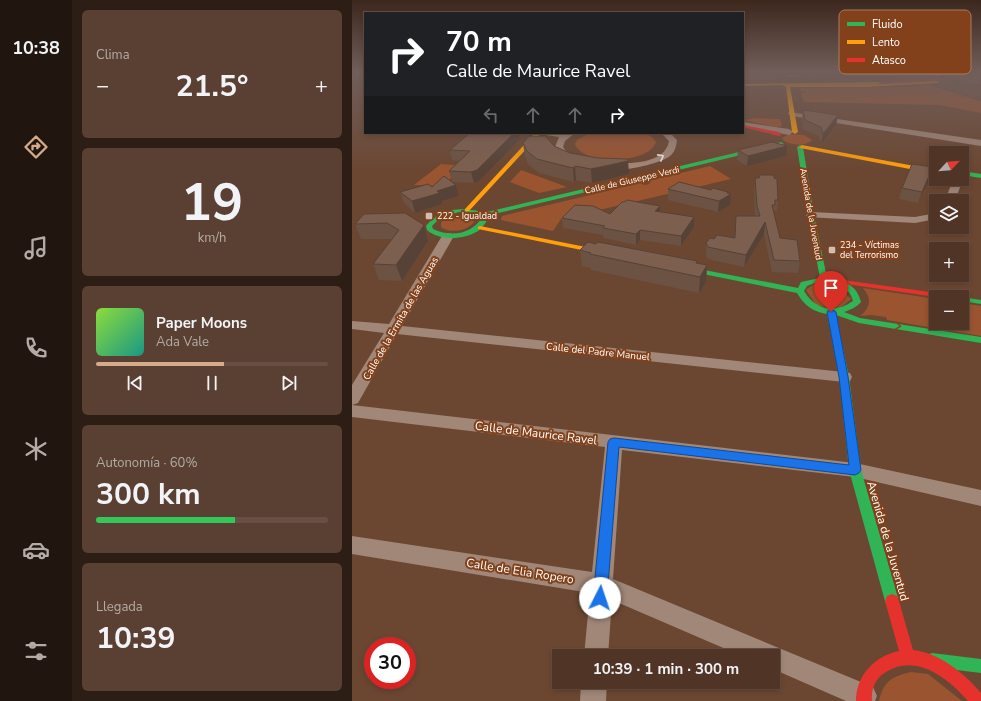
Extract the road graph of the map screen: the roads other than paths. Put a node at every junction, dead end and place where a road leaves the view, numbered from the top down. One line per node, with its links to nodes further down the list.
1 (791, 105): 2 (street)
2 (792, 114): 6 (street); 14 (street)
3 (744, 126): 6 (street)
4 (744, 126): 12 (street)
5 (744, 132): 12 (street)
6 (792, 132): 10 (street); 12 (street, Calle de Giuseppe Verdi)
7 (537, 134): 13 (street)
8 (555, 134): 11 (street)
9 (666, 134): 17 (street, one-way to 9)
10 (806, 134)
11 (566, 136): 13 (street); 16 (street)
12 (777, 139): 15 (street); 21 (street, Calle de Giuseppe Verdi)
13 (529, 143): 27 (street)
14 (981, 143)
15 (801, 147): 19 (street); 20 (street); 29 (street, Avenida de la Juventud)
16 (584, 163)
17 (634, 165): 18 (street); 21 (street); 26 (street)
18 (602, 166)
19 (929, 167)
20 (929, 171)
21 (668, 172): 26 (street, Calle de Giuseppe Verdi)
22 (969, 174): 23 (street)
23 (981, 176)
24 (969, 177): 25 (street)
25 (981, 180)
26 (624, 182): 28 (street, Calle de Giuseppe Verdi)
27 (467, 210): 28 (street); 32 (street)
28 (483, 215): 31 (street)
29 (811, 215): 30 (street); 35 (street, Avenida de la Juventud)
30 (929, 217)
31 (480, 228): 32 (street); 33 (street)
32 (448, 236): 42 (street, Calle de la Ermita de las Aguas)
33 (624, 256)
34 (670, 266): 36 (street)
35 (827, 280): 36 (street); 37 (street); 40 (street)
36 (800, 291): 40 (street)
37 (929, 294)
38 (969, 300): 39 (street)
39 (981, 302)
40 (833, 312): 43 (street, one-way to 43); 44 (street, Avenida de la Juventud)
41 (352, 325): 42 (street, Calle del Padre Manuel)
42 (394, 329): 44 (street, Calle del Padre Manuel); 45 (street, Calle de la Ermita de las Aguas)
43 (981, 340)
44 (844, 377): 48 (street, Avenida de la Juventud)
45 (352, 399)
46 (352, 411): 47 (street, Calle de Maurice Ravel)
47 (614, 442): 48 (street, Calle de Maurice Ravel); 51 (street)
48 (855, 470): 49 (street, Calle de Maurice Ravel); 54 (street, Avenida de la Juventud)
49 (981, 498)
50 (352, 545): 51 (street, Calle de Elia Ropero)
51 (601, 584): 52 (street); 53 (street, Calle de Elia Ropero)
52 (596, 649)
53 (754, 649)
54 (908, 657): 55 (street); 59 (street)
55 (925, 659): 57 (street); 61 (street)
56 (780, 660): 59 (street)
57 (981, 666)
58 (594, 689): 60 (street)
59 (864, 698)
60 (593, 701)
61 (978, 701)

